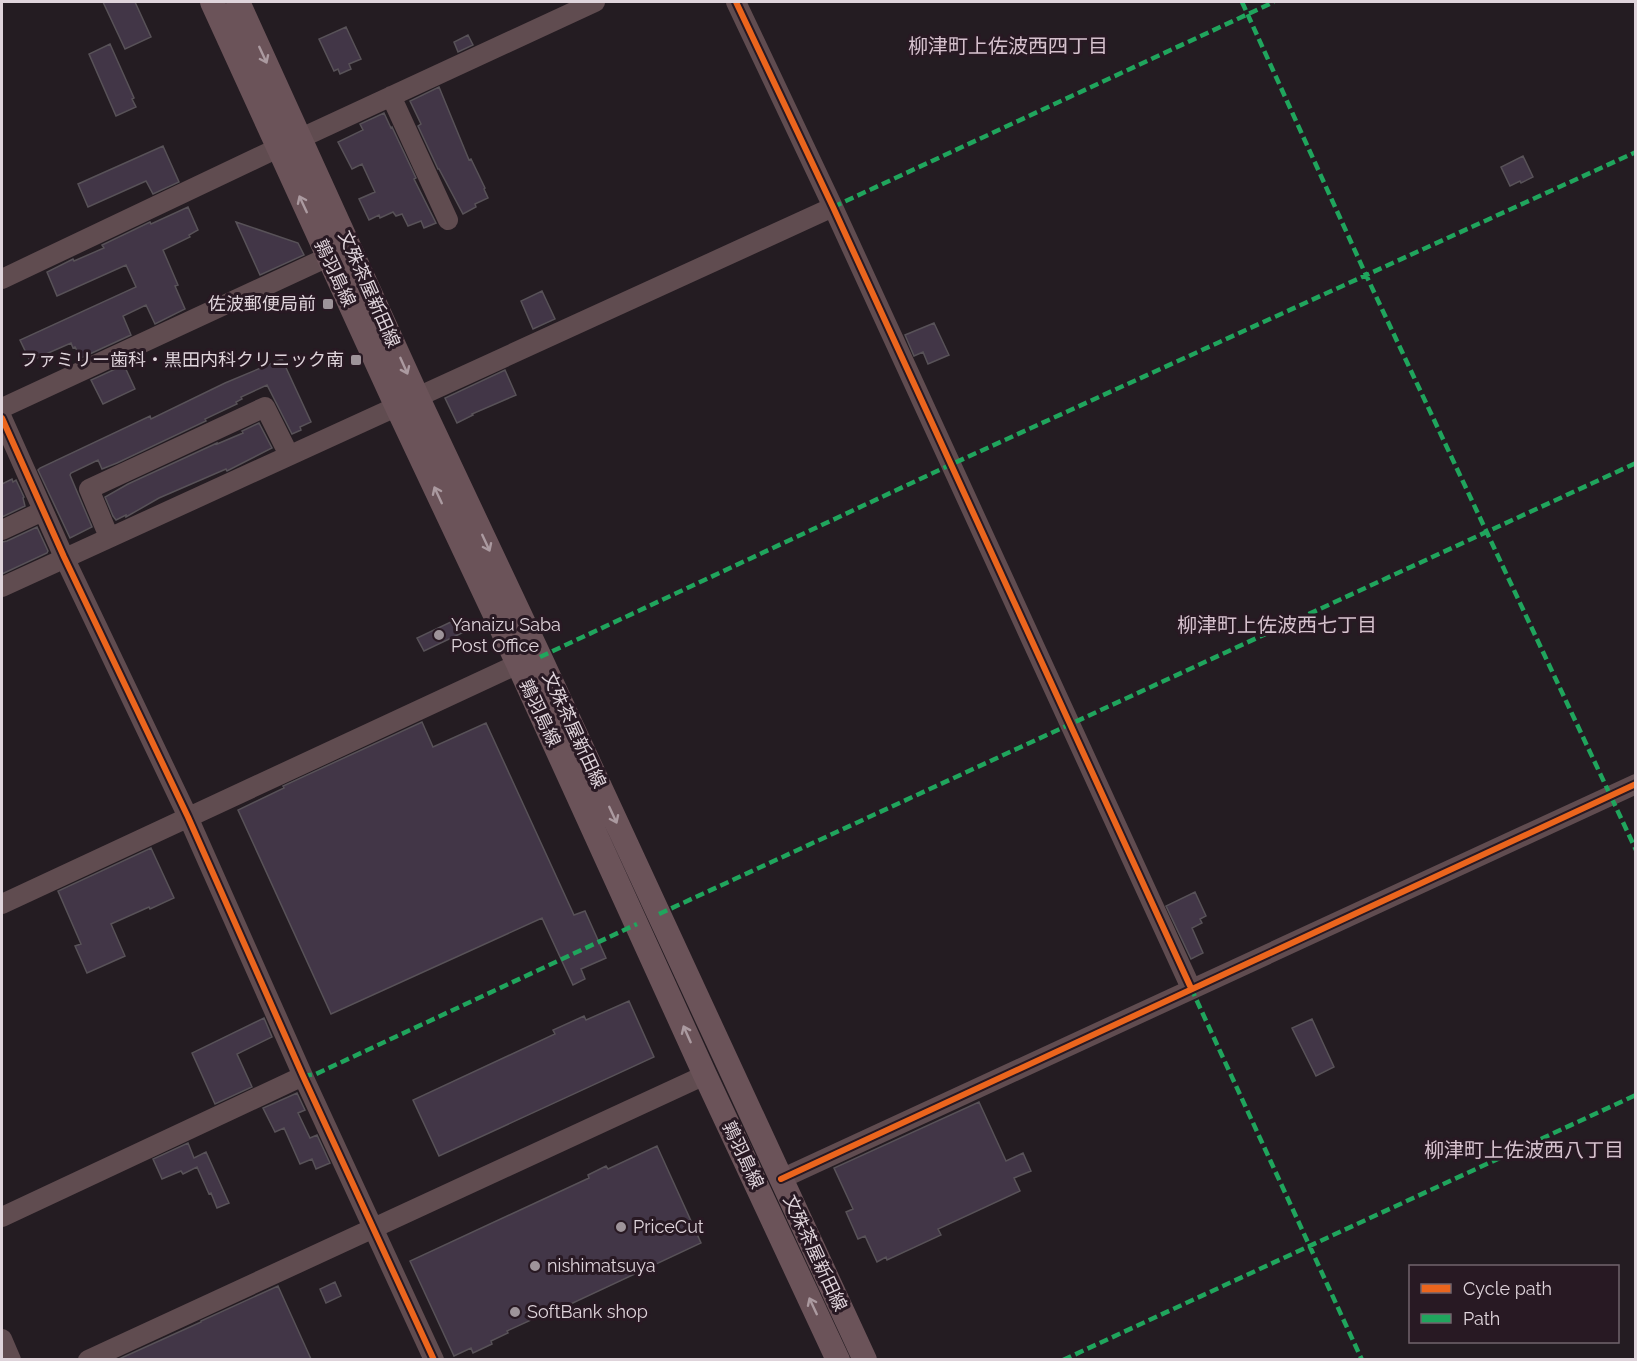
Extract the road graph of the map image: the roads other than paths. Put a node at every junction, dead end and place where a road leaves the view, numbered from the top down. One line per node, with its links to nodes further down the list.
1 (595, 2): 4 (street)
2 (736, 2): 7 (street)
3 (231, 5): 5 (main road, 文殊茶屋新田線, one-way to 5); 6 (main road, 鶉羽島線)
4 (391, 96): 5 (street); 8 (street)
5 (301, 138): 11 (main road, 文殊茶屋新田線, one-way to 11)
6 (278, 148): 9 (main road, 鶉羽島線, one-way to 6); 10 (street)
7 (833, 207): 11 (street); 24 (street)
8 (448, 220)
9 (328, 257): 11 (main road, 鶉羽島線); 12 (street)
10 (2, 279)
11 (406, 401): 14 (street); 20 (main road, 鶉羽島線, one-way to 11); 27 (main road, 文殊茶屋新田線, one-way to 27)
12 (2, 408)
13 (2, 418): 15 (street)
14 (289, 454): 17 (street); 17 (street)
15 (43, 512): 16 (street); 18 (street)
16 (2, 530)
17 (110, 537): 18 (street)
18 (64, 557): 19 (street); 22 (street)
19 (2, 586)
20 (518, 664): 22 (street); 25 (main road, 鶉羽島線, one-way to 20)
21 (1635, 784): 24 (street)
22 (188, 817): 23 (street); 26 (street)
23 (2, 904)
24 (1191, 988): 27 (street)
25 (705, 1075): 29 (street); 34 (main road, 鶉羽島線, one-way to 25)
26 (303, 1076): 28 (street); 29 (street)
27 (781, 1179): 35 (main road, 文殊茶屋新田線)
28 (2, 1217)
29 (373, 1227): 32 (street); 33 (street)
30 (2, 1339): 31 (street)
31 (11, 1359)
32 (88, 1359)
33 (434, 1359)
34 (838, 1359)
35 (865, 1359)

